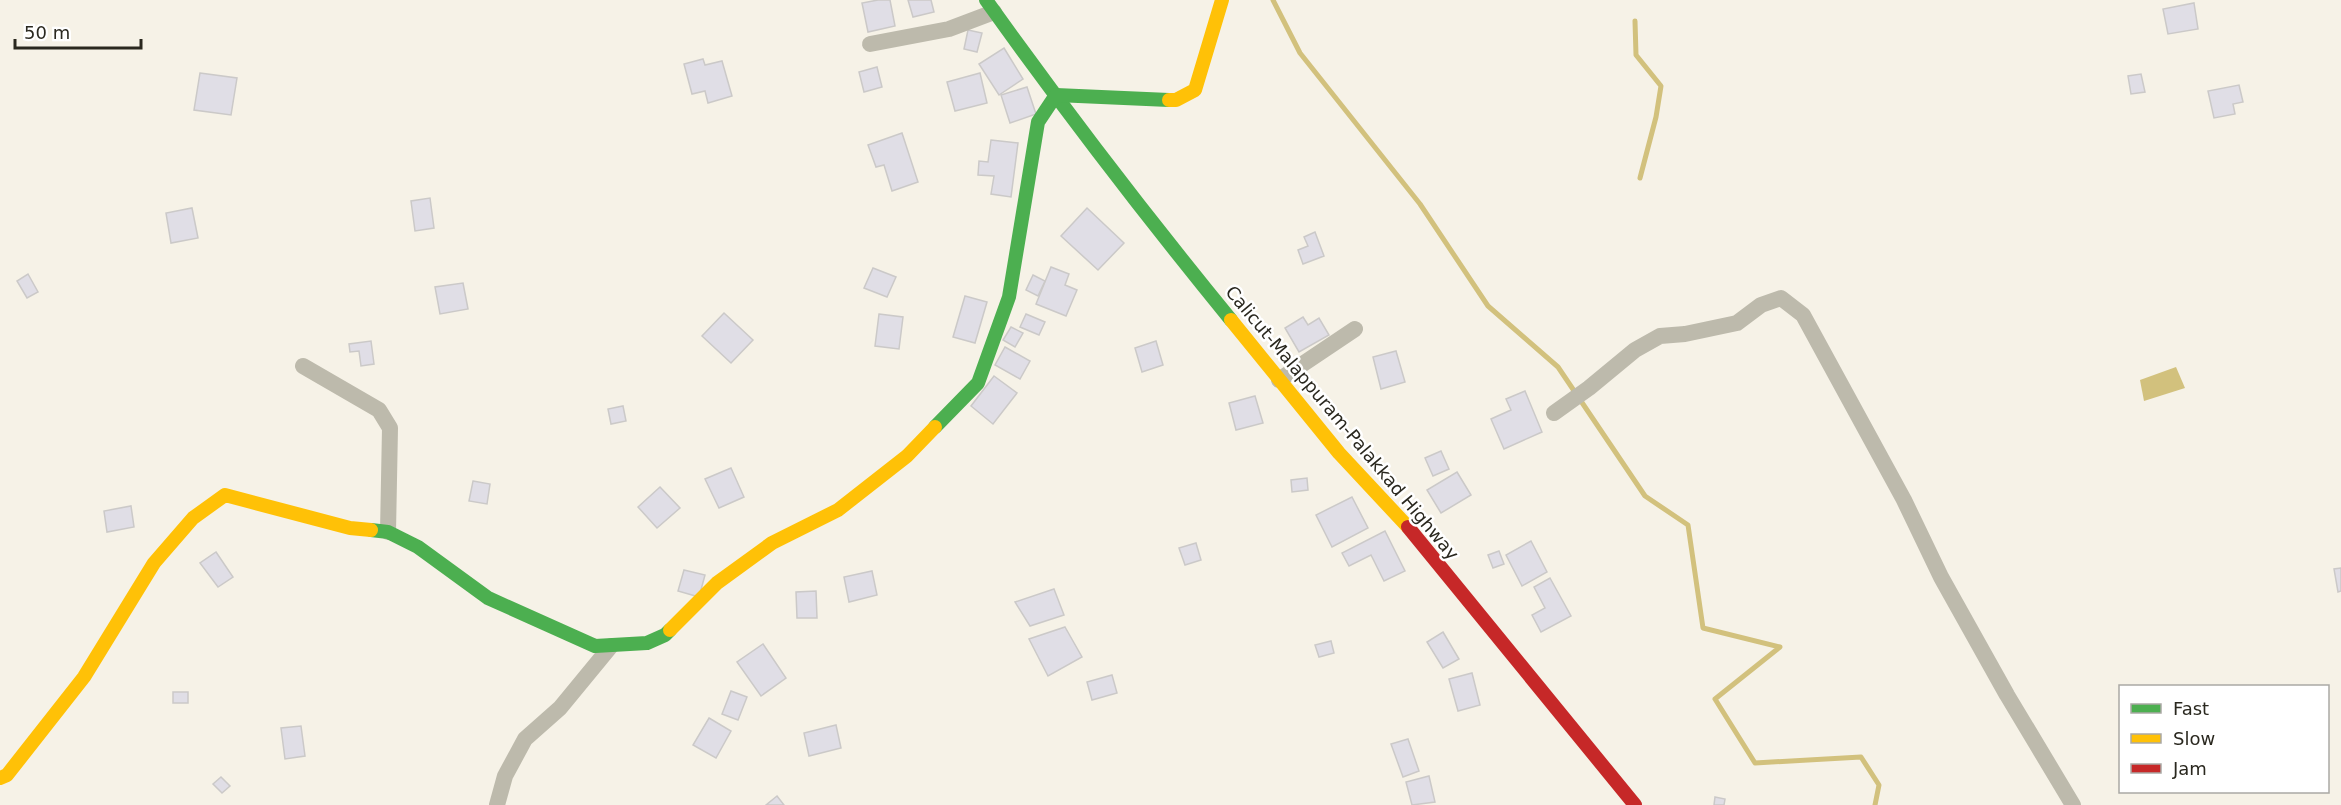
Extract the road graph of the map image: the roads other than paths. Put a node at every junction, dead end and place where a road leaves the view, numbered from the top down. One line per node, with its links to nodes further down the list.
1 (1222, 0): 4 (main road)
2 (990, 6): 3 (street); 4 (main road, Calicut-Malappuram-Palakkad Highway)
3 (870, 44)
4 (1056, 95): 7 (main road, Calicut-Malappuram-Palakkad Highway); 10 (main road)
5 (1355, 328): 7 (street)
6 (303, 366): 9 (street)
7 (1279, 380): 13 (main road, Calicut-Malappuram-Palakkad Highway)
8 (1561, 408): 14 (street)
9 (388, 532): 10 (main road); 11 (main road)
10 (611, 646): 12 (street)
11 (0, 778)
12 (497, 805)
13 (1635, 805)
14 (2073, 805)

